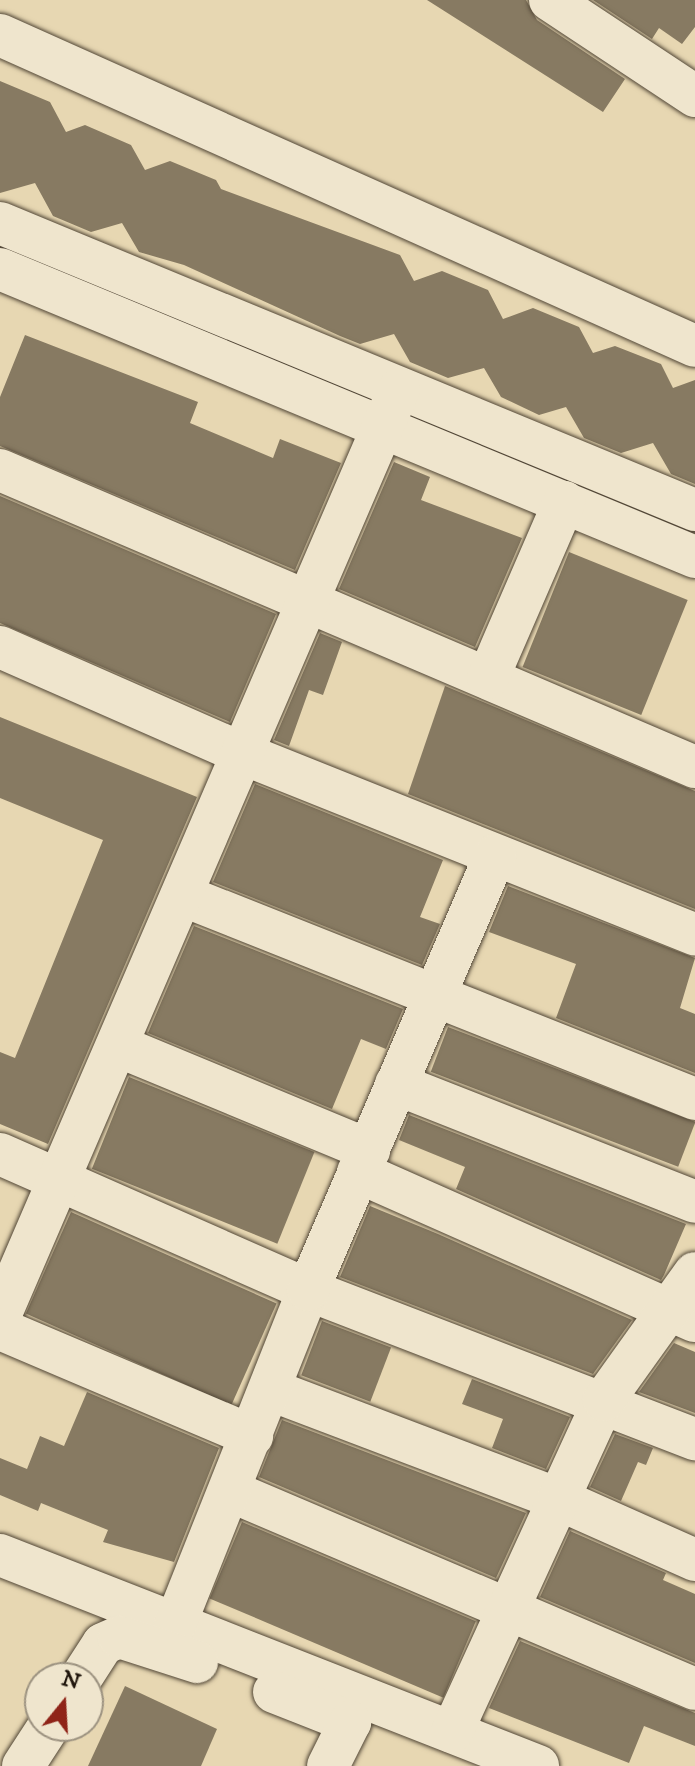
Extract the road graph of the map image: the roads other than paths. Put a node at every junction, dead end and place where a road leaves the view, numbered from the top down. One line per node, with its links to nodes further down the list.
1 (550, 0): 3 (street)
2 (0, 35): 6 (street)
3 (695, 96)
4 (0, 223): 7 (street)
5 (0, 269): 8 (street)
6 (695, 346)
7 (399, 389): 8 (street); 11 (street)
8 (386, 428): 10 (street); 13 (street)
9 (0, 470): 13 (street)
10 (564, 502): 12 (street); 15 (street)
11 (695, 510)
12 (695, 557)
13 (309, 601): 15 (street); 16 (street)
14 (0, 647): 16 (street)
15 (488, 678): 17 (street)
16 (241, 753): 18 (street); 19 (street)
17 (695, 767)
18 (495, 856): 20 (street); 21 (street)
19 (184, 896): 21 (street); 22 (street)
20 (695, 935)
21 (435, 995): 23 (street); 24 (street)
22 (118, 1046): 26 (street); 27 (street)
23 (396, 1084): 26 (street); 28 (street)
24 (695, 1099)
25 (0, 1154): 27 (street)
26 (364, 1161): 30 (street); 32 (street)
27 (58, 1180): 30 (street); 31 (street)
28 (695, 1202)
29 (695, 1273): 32 (street)
30 (308, 1290): 34 (street); 35 (street)
31 (0, 1316)
32 (681, 1316): 35 (street)
33 (0, 1329): 36 (street)
34 (271, 1390): 36 (street); 39 (street)
35 (604, 1400): 37 (street); 39 (street)
36 (252, 1436): 38 (street)
37 (695, 1439)
38 (230, 1491): 42 (street); 43 (street)
39 (558, 1499): 41 (street); 42 (street)
40 (0, 1555): 43 (street)
41 (695, 1560)
42 (507, 1610): 45 (street); 46 (street)
43 (175, 1625): 46 (street)
44 (91, 1662): 49 (street)
45 (695, 1689)
46 (452, 1732): 50 (street)
47 (39, 1742): 48 (street)
48 (23, 1766)
49 (328, 1766)
50 (538, 1766)

